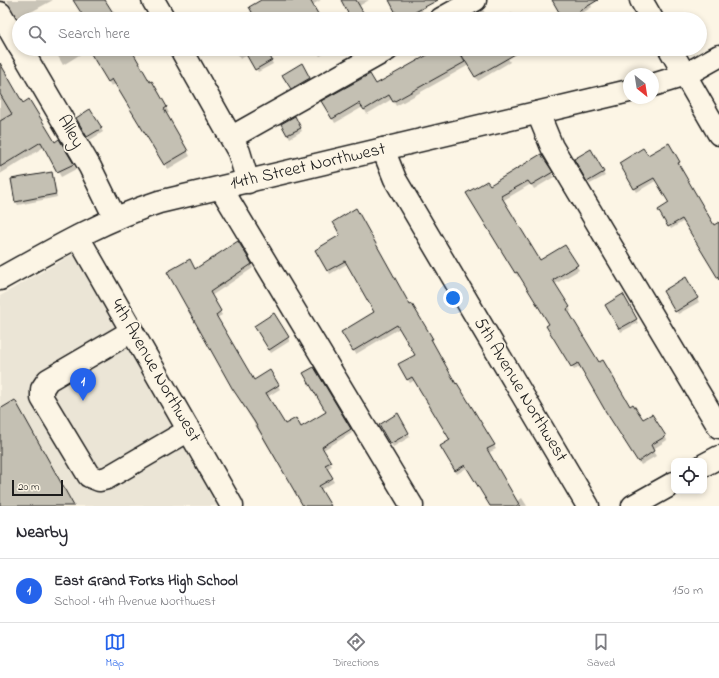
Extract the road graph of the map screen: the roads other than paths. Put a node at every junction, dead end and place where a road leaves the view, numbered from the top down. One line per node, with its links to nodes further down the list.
1 (153, 0): 4 (street)
2 (475, 0): 5 (street)
3 (641, 0): 6 (street)
4 (160, 12)
5 (454, 12)
6 (648, 12)
7 (0, 13): 8 (street)
8 (12, 34)
9 (25, 56): 23 (street, Alley)
10 (185, 56): 19 (street)
11 (376, 56): 19 (street)
12 (674, 56): 14 (street)
13 (719, 56): 14 (street)
14 (685, 75): 15 (street); 18 (street)
15 (659, 83)
16 (623, 92): 17 (street, 14th Street Northwest)
17 (538, 113): 20 (street, 14th Street Northwest); 27 (street)
18 (719, 134)
19 (232, 137): 21 (street)
20 (383, 149): 21 (street, 14th Street Northwest); 34 (street, 5th Avenue Northwest)
21 (248, 182): 22 (street, 14th Street Northwest)
22 (221, 188): 23 (street, 14th Street Northwest); 33 (street)
23 (115, 218): 24 (street, 14th Street Northwest)
24 (78, 237): 25 (street, 14th Street Northwest); 26 (street, 4th Avenue Northwest)
25 (0, 279)
26 (132, 330): 28 (street, 4th Avenue Northwest); 28 (street)
27 (719, 427)
28 (188, 430): 32 (street, 4th Avenue Northwest)
29 (719, 457): 30 (street)
30 (707, 463)
31 (671, 485): 35 (street)
32 (232, 506)
33 (412, 506)
34 (588, 506)
35 (633, 506)

